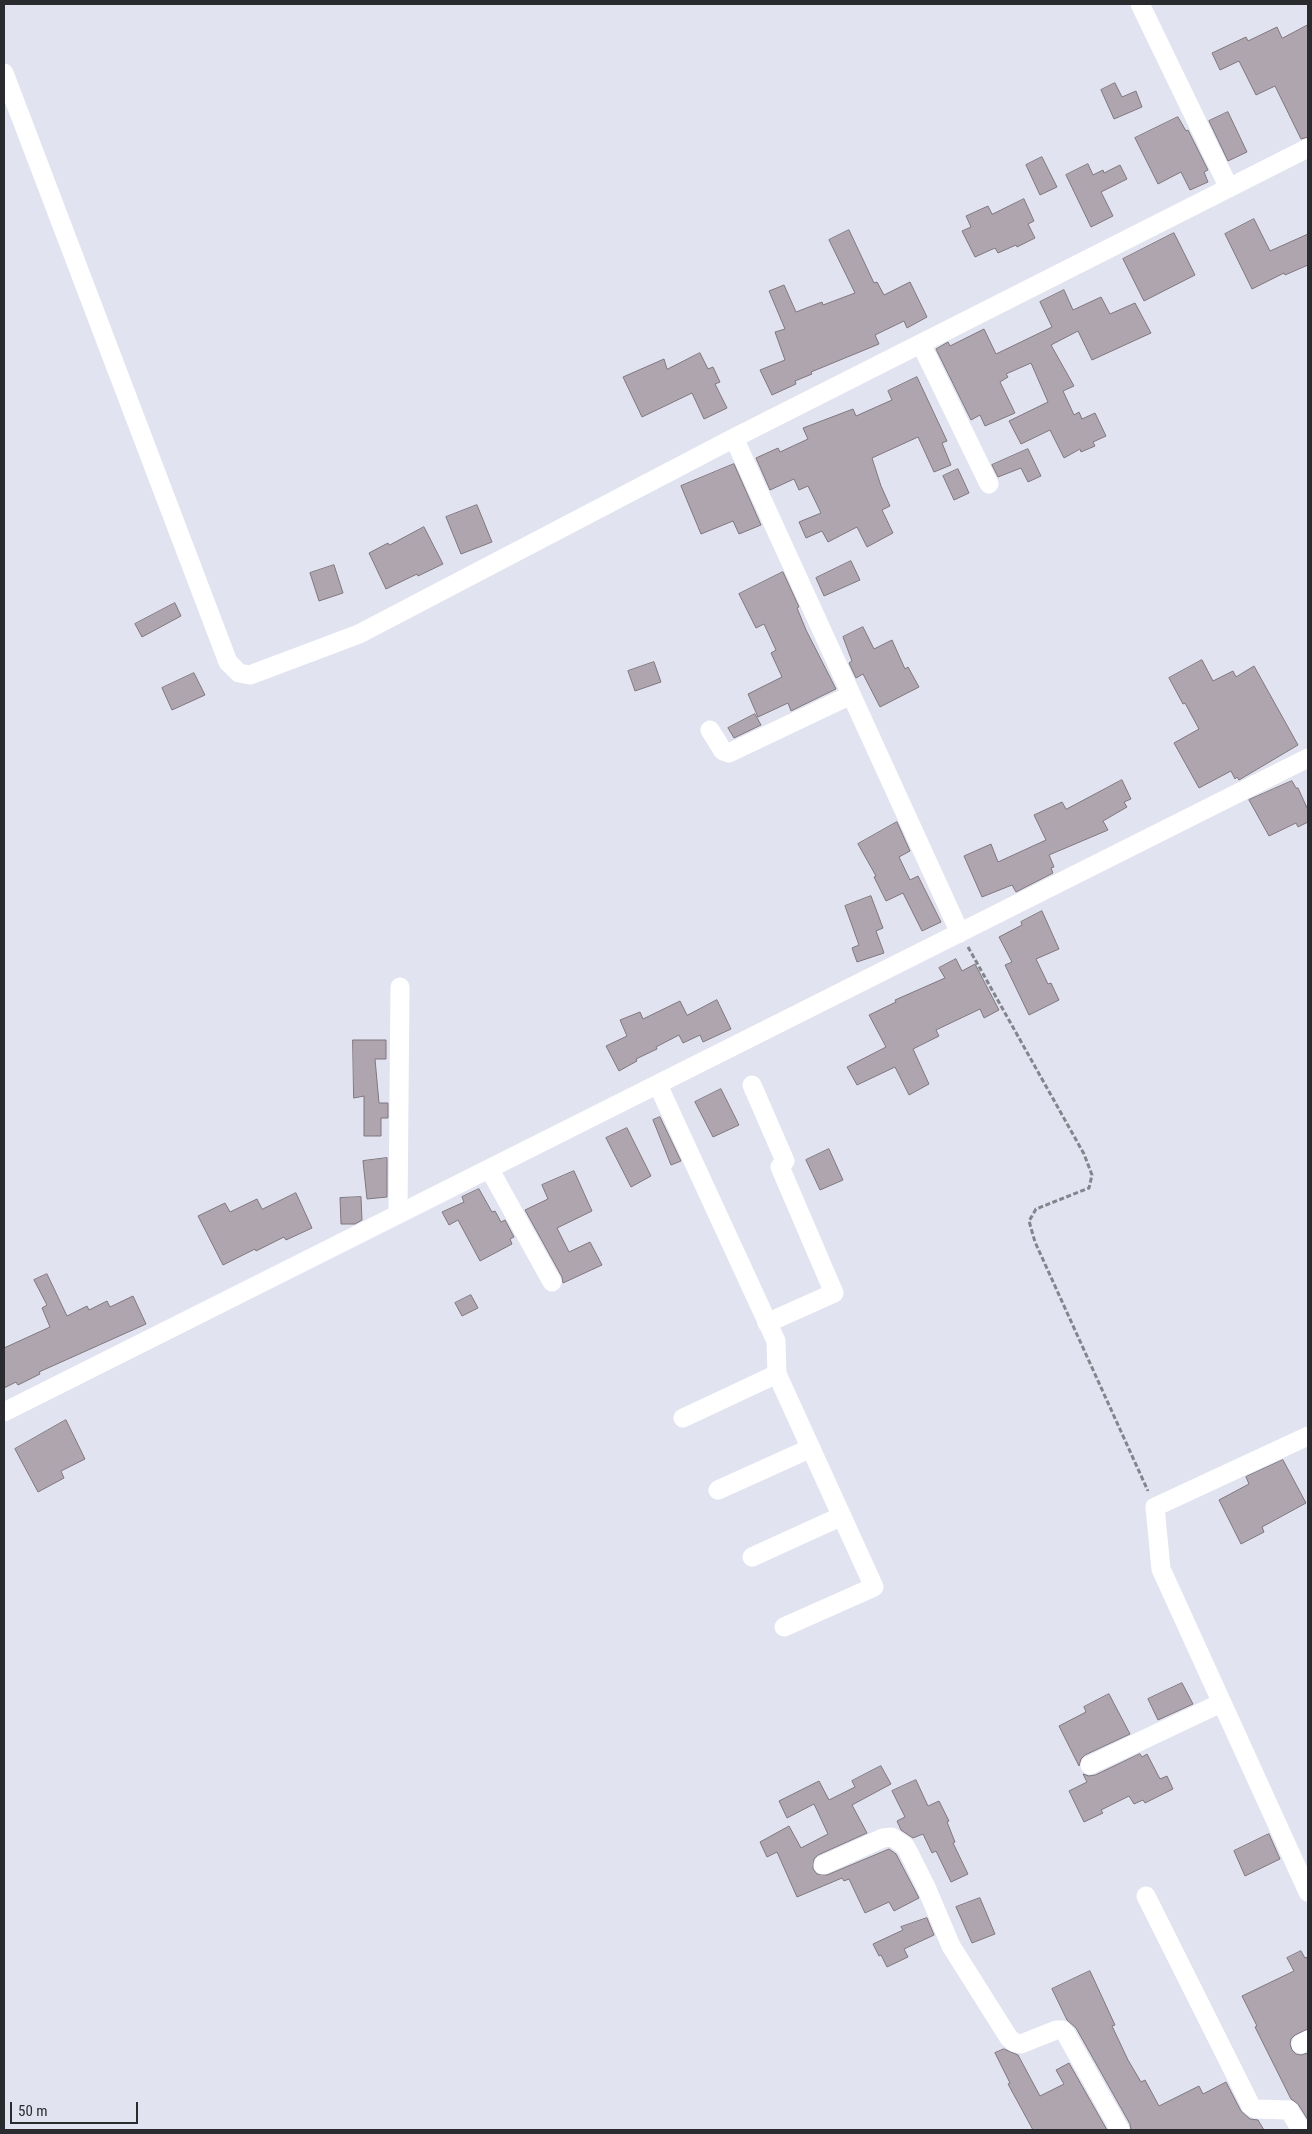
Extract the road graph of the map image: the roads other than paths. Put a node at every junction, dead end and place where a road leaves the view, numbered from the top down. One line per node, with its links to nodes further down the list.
1 (1140, 4): 4 (street)
2 (4, 73): 6 (street)
3 (1308, 148): 4 (street)
4 (1229, 188): 5 (street)
5 (921, 344): 6 (street); 7 (street)
6 (734, 438): 8 (street)
7 (989, 484)
8 (851, 696): 9 (street); 11 (street)
9 (710, 730)
10 (1308, 758): 11 (street)
11 (960, 933): 13 (street)
12 (400, 987): 16 (street)
13 (658, 1085): 15 (street); 18 (street)
14 (752, 1085): 18 (street)
15 (490, 1170): 16 (street); 17 (street)
16 (398, 1214): 20 (street)
17 (552, 1282)
18 (767, 1323): 19 (street)
19 (778, 1374): 21 (street); 23 (street)
20 (4, 1412)
21 (683, 1418)
22 (1308, 1436): 28 (street)
23 (811, 1448): 24 (street); 25 (street)
24 (718, 1490)
25 (842, 1516): 26 (street); 27 (street)
26 (752, 1557)
27 (784, 1628)
28 (1221, 1703): 29 (street); 31 (street)
29 (1090, 1764)
30 (823, 1865): 33 (street)
31 (1308, 1892)
32 (1146, 1896): 34 (street)
33 (1120, 2130)
34 (1301, 2130)

